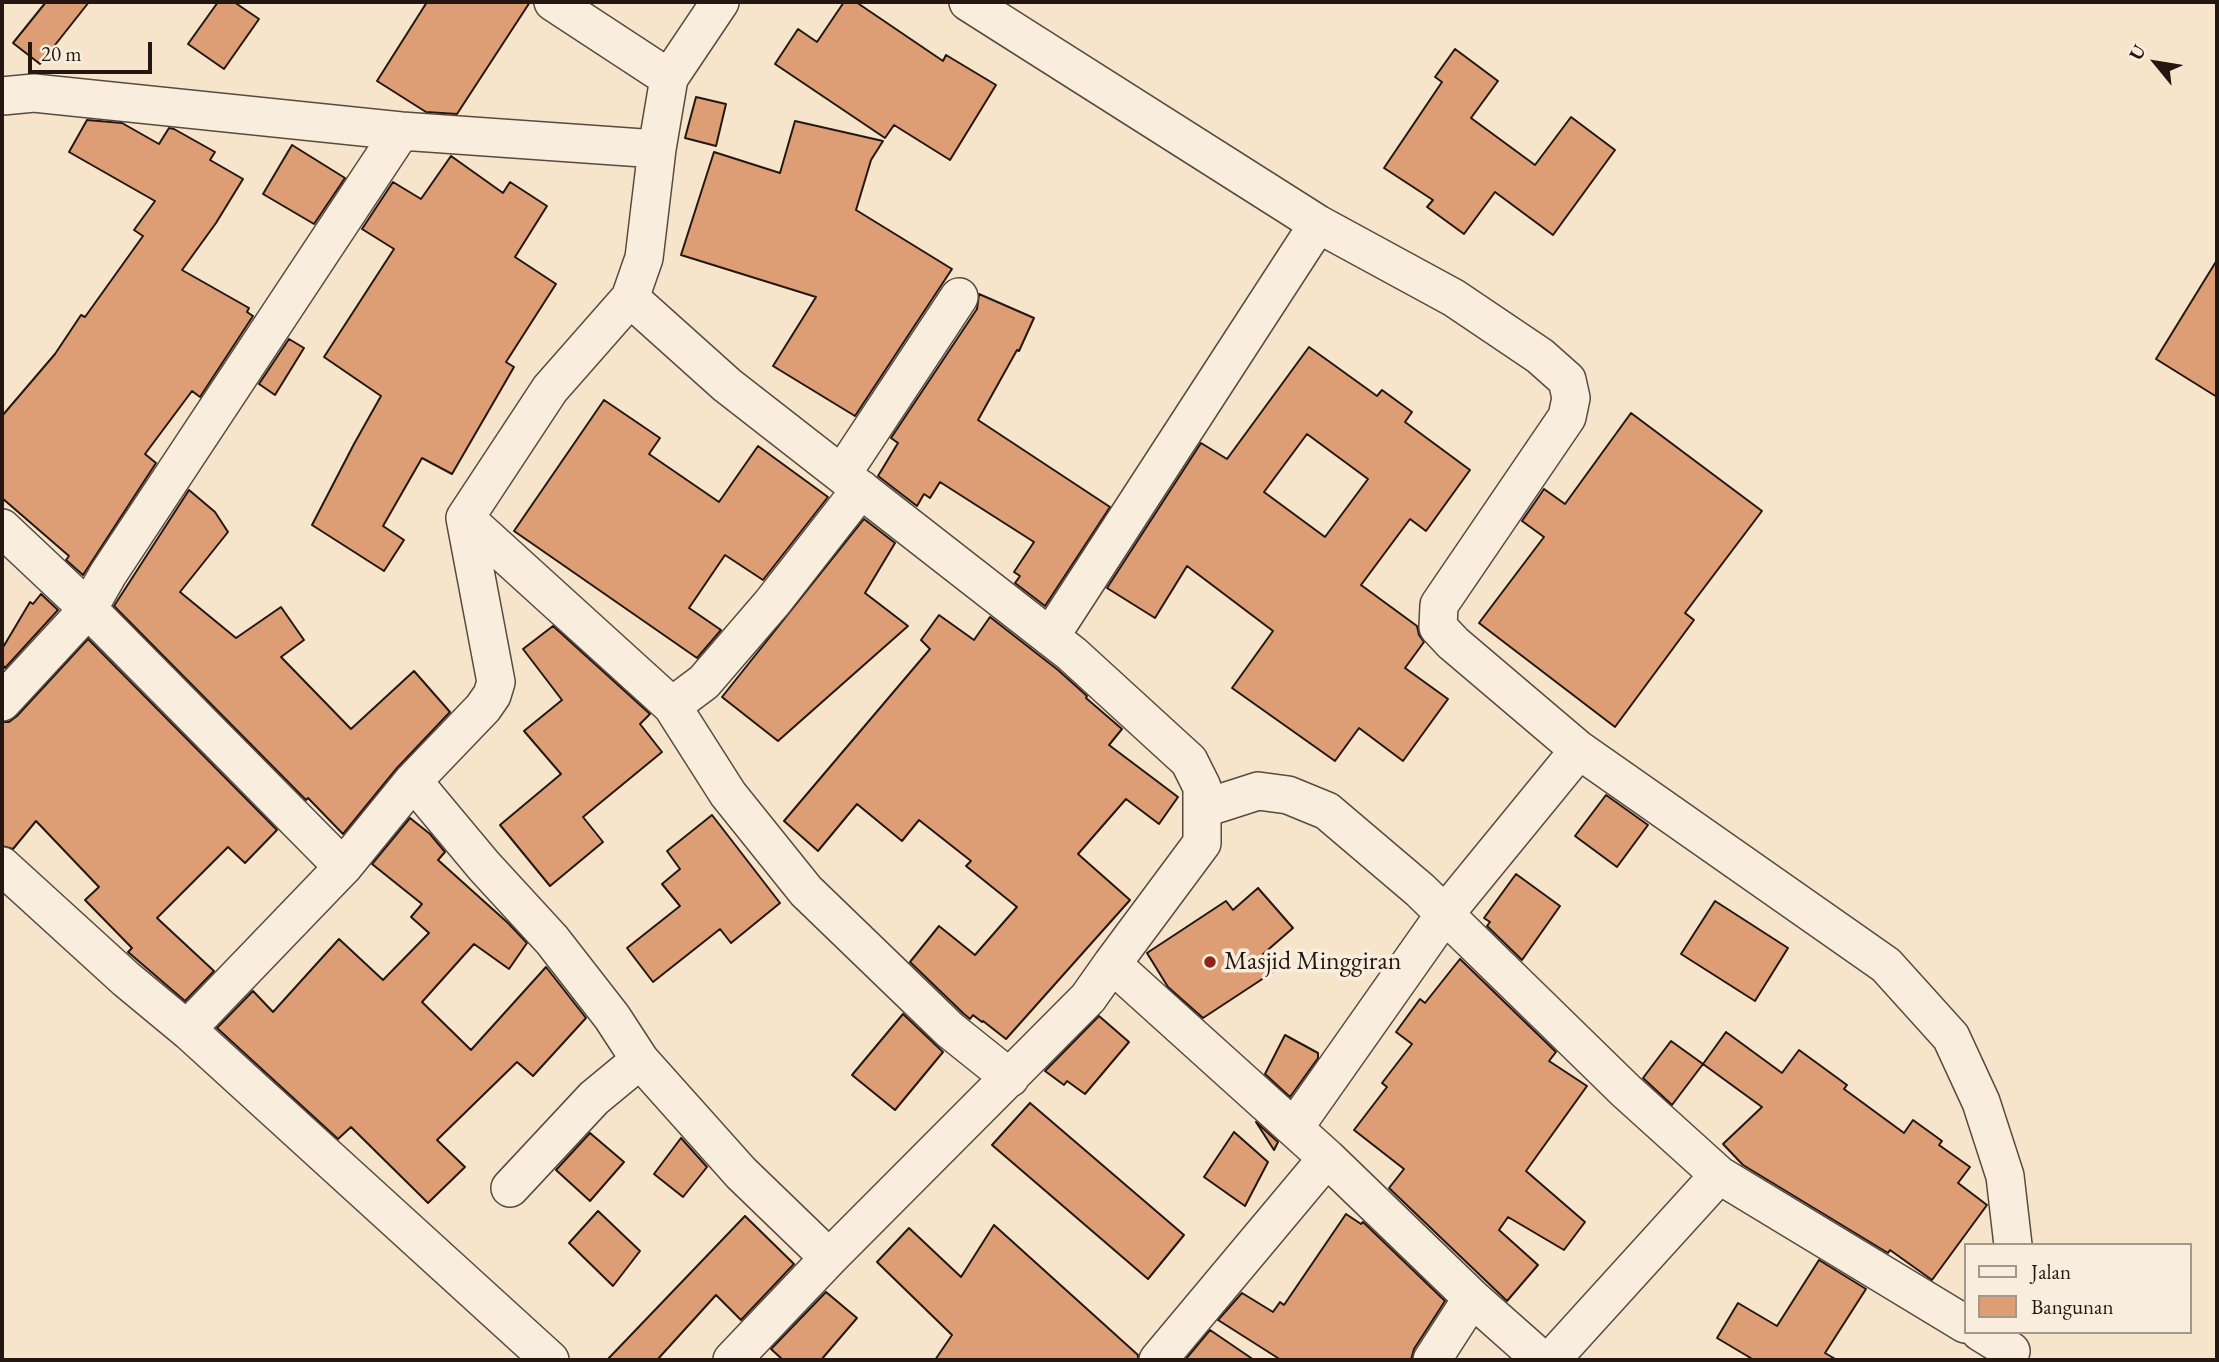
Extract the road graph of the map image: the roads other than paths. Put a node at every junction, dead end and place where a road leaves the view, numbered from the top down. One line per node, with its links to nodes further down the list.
1 (553, 2): 4 (street)
2 (720, 2): 4 (street)
3 (968, 2): 8 (street)
4 (669, 78): 7 (street)
5 (2, 96): 6 (street)
6 (401, 131): 7 (street); 14 (street)
7 (657, 149): 10 (street)
8 (1318, 224): 15 (street); 18 (street)
9 (960, 297): 11 (street)
10 (630, 298): 11 (street); 12 (street)
11 (851, 482): 15 (street); 17 (street)
12 (465, 518): 17 (street); 19 (street)
13 (2, 528): 14 (street)
14 (88, 609): 16 (street); 22 (street)
15 (1050, 637): 20 (street)
16 (2, 702)
17 (672, 706): 27 (street)
18 (1579, 750): 23 (street); 32 (street)
19 (413, 781): 22 (street); 26 (street)
20 (1202, 809): 23 (street); 24 (street)
21 (2, 866): 25 (street)
22 (343, 867): 25 (street)
23 (1444, 915): 28 (street); 30 (street)
24 (1112, 964): 27 (street); 28 (street)
25 (190, 1032): 38 (street)
26 (640, 1060): 31 (street); 33 (street)
27 (1010, 1078): 33 (street)
28 (1294, 1128): 29 (street)
29 (1327, 1158): 34 (street); 40 (street)
30 (1719, 1175): 35 (street); 43 (street)
31 (510, 1188)
32 (2013, 1243)
33 (829, 1258): 39 (street)
34 (1472, 1298): 41 (street); 42 (street)
35 (1964, 1323)
36 (1984, 1334): 37 (street)
37 (2016, 1348)
38 (550, 1360)
39 (732, 1360)
40 (1158, 1360)
41 (1432, 1360)
42 (1542, 1360)
43 (1550, 1360)

